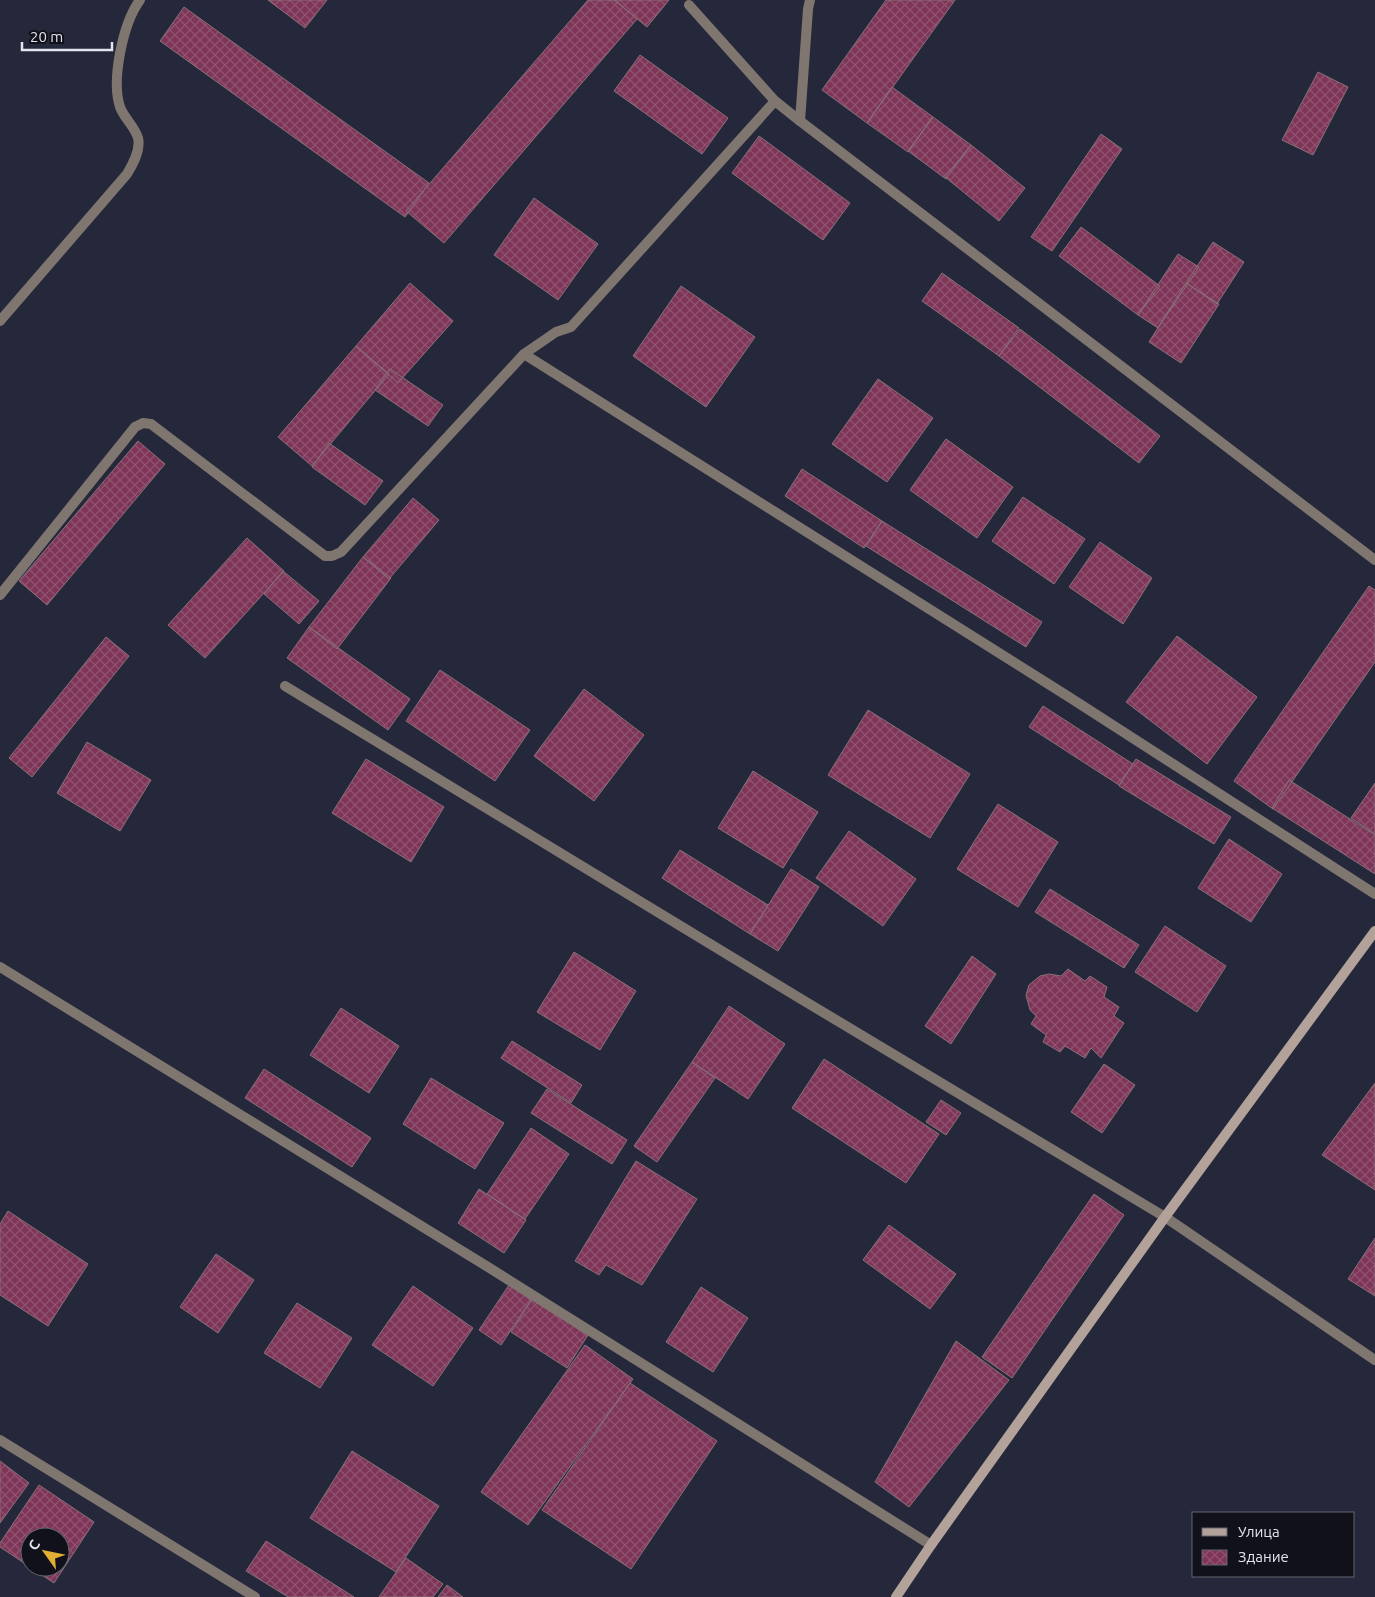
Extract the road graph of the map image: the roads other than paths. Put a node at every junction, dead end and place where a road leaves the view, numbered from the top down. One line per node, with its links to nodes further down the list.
1 (140, 0): 6 (street)
2 (810, 0): 5 (street)
3 (689, 5): 4 (street)
4 (775, 101): 5 (street); 7 (street)
5 (800, 121): 8 (street)
6 (0, 321)
7 (524, 354): 9 (street); 11 (street)
8 (1375, 560)
9 (0, 595)
10 (285, 686): 14 (street)
11 (1375, 894)
12 (1375, 931): 14 (main road)
13 (0, 967): 17 (street)
14 (1165, 1216): 15 (street); 17 (main road)
15 (1375, 1360)
16 (0, 1440): 18 (street)
17 (931, 1545): 19 (main road)
18 (256, 1597)
19 (896, 1597)

